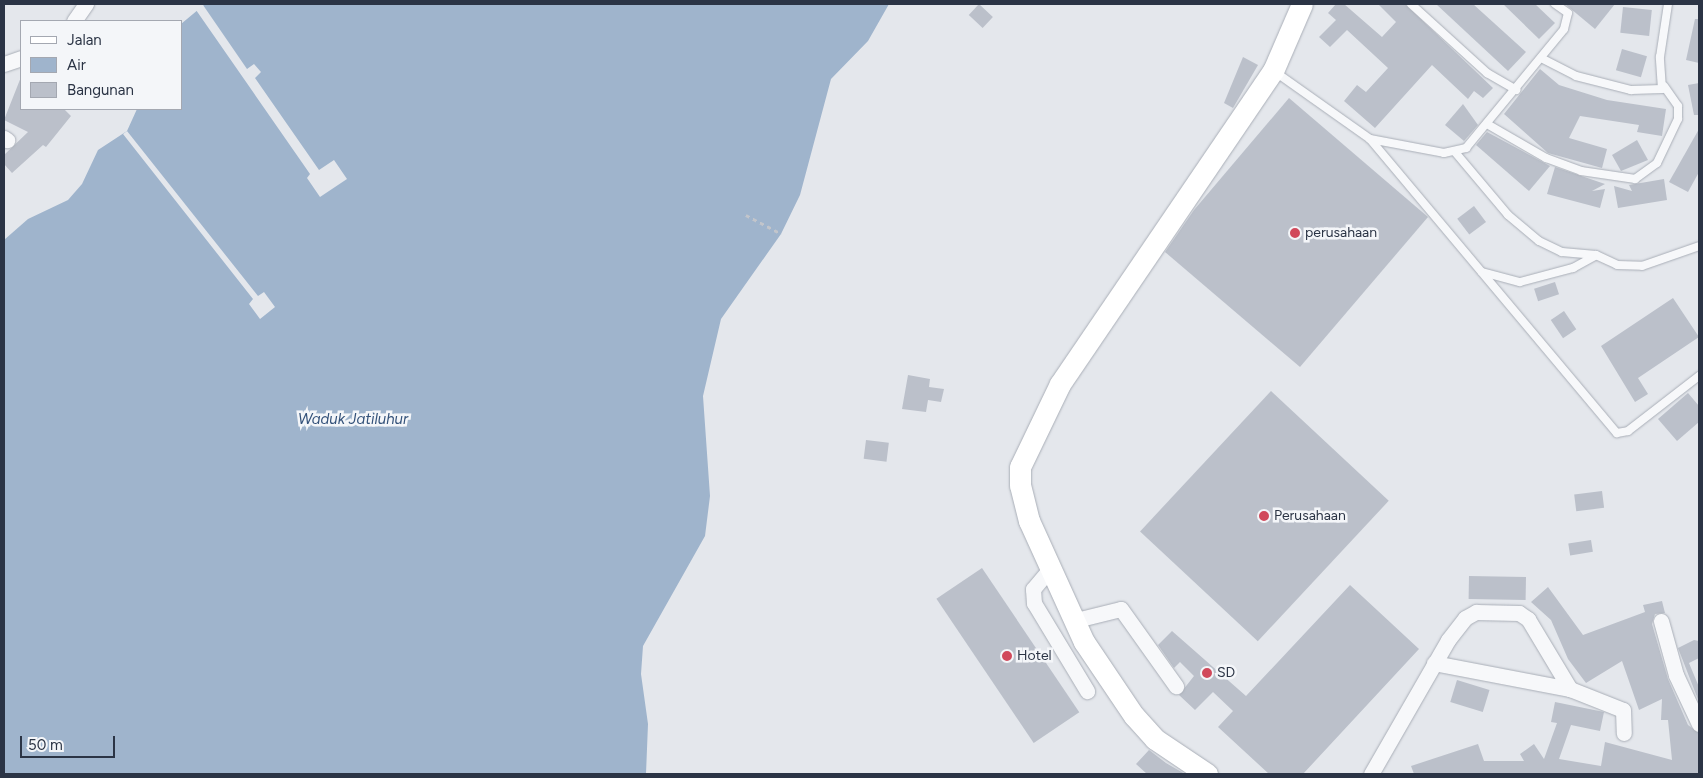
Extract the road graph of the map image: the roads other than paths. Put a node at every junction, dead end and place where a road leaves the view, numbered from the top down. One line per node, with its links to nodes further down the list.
1 (86, 4): 6 (street)
2 (1302, 4): 10 (street)
3 (1411, 4): 12 (lane)
4 (1555, 4): 8 (lane)
5 (1668, 4): 11 (lane)
6 (75, 20)
7 (20, 58): 9 (street)
8 (1541, 58): 11 (lane); 12 (lane)
9 (4, 64)
10 (1273, 71): 14 (lane); 20 (street)
11 (1664, 86): 13 (lane)
12 (1517, 90): 13 (lane)
13 (1486, 124): 15 (lane)
14 (1370, 139): 15 (lane); 18 (lane)
15 (1455, 152): 17 (lane)
16 (1699, 246): 17 (lane)
17 (1596, 255): 18 (lane)
18 (1480, 271): 19 (lane)
19 (1699, 376)
20 (1049, 570): 21 (street); 26 (street)
21 (1072, 621): 24 (street); 29 (street)
22 (1660, 622): 27 (street)
23 (1434, 663): 25 (street); 25 (street); 30 (street)
24 (1176, 686)
25 (1570, 689): 28 (street)
26 (1087, 692)
27 (1699, 724)
28 (1624, 733)
29 (1207, 774)
30 (1371, 774)

